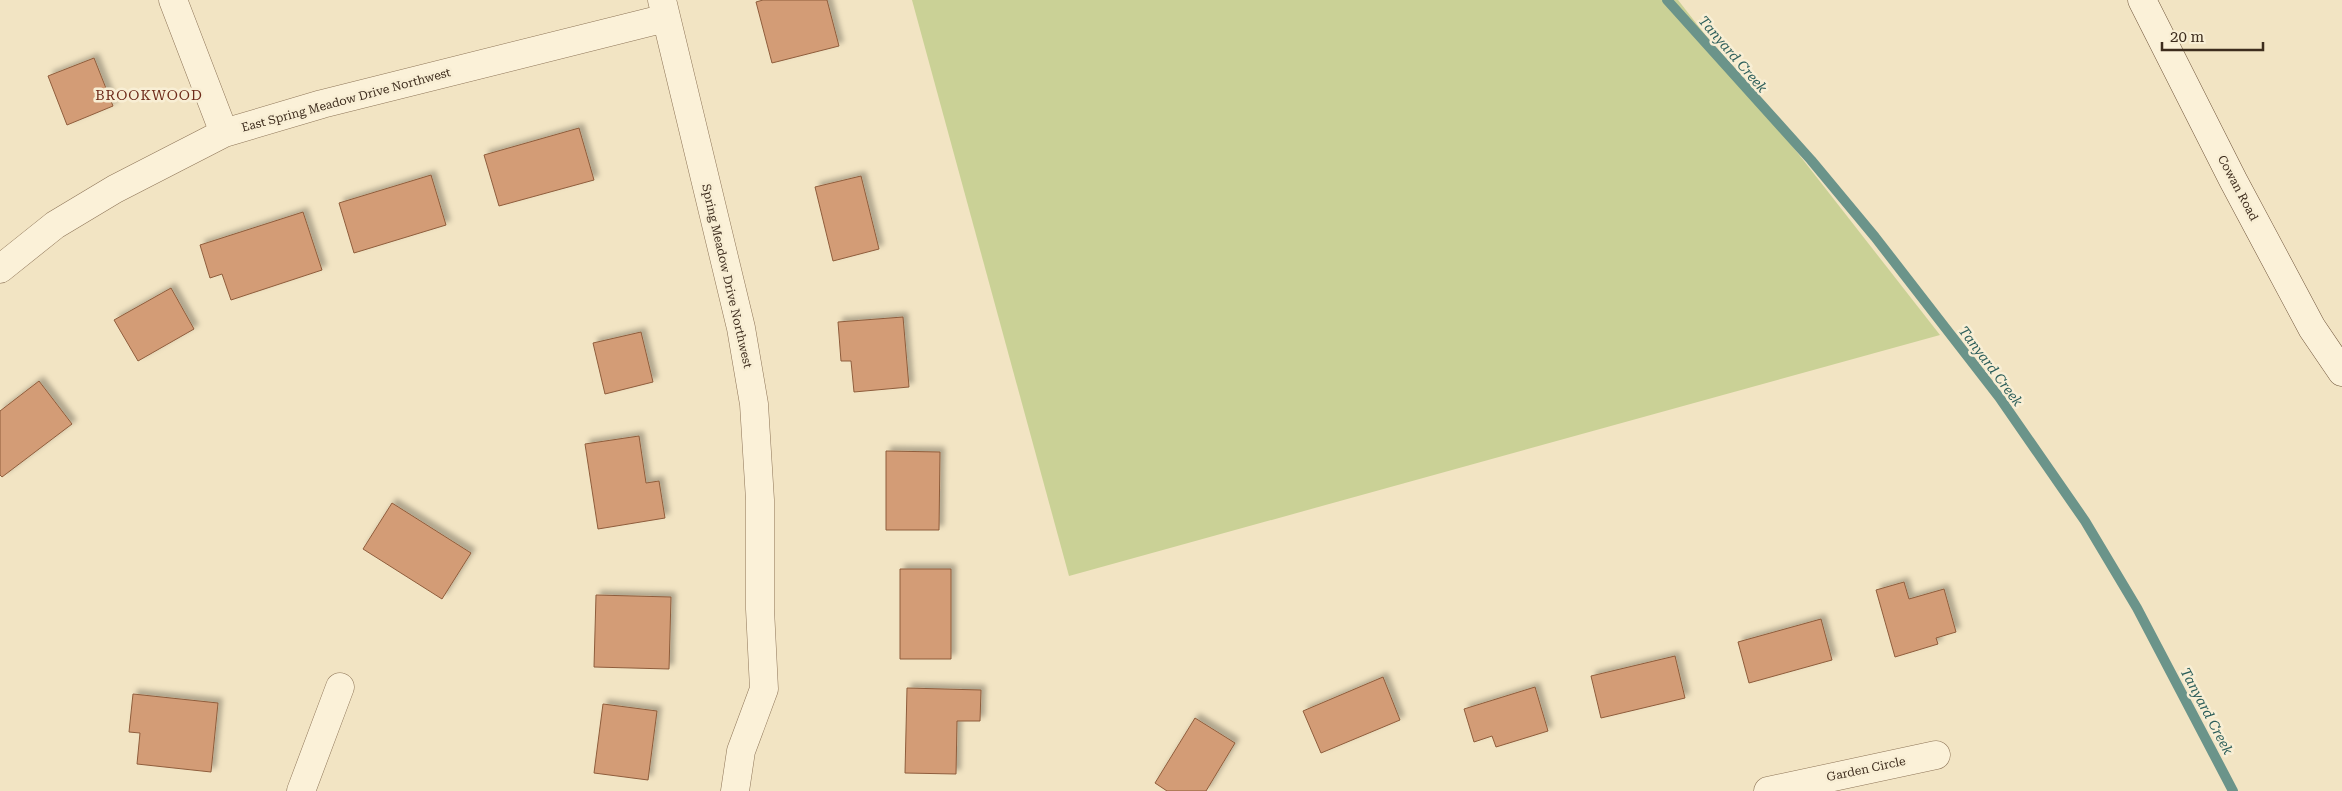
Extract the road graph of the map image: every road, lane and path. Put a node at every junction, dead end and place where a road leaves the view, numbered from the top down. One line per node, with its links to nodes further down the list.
1 (173, 0): 4 (street)
2 (2142, 0): 6 (street, Cowan Road)
3 (664, 9): 4 (street, East Spring Meadow Drive Northwest); 11 (street, Spring Meadow Drive Northwest)
4 (224, 133): 5 (street, East Spring Meadow Drive Northwest)
5 (0, 269)
6 (2342, 372)
7 (340, 687): 10 (street)
8 (1936, 755): 9 (street, Garden Circle)
9 (1806, 787): 12 (street, Garden Circle)
10 (301, 791)
11 (735, 791)
12 (1768, 791)

